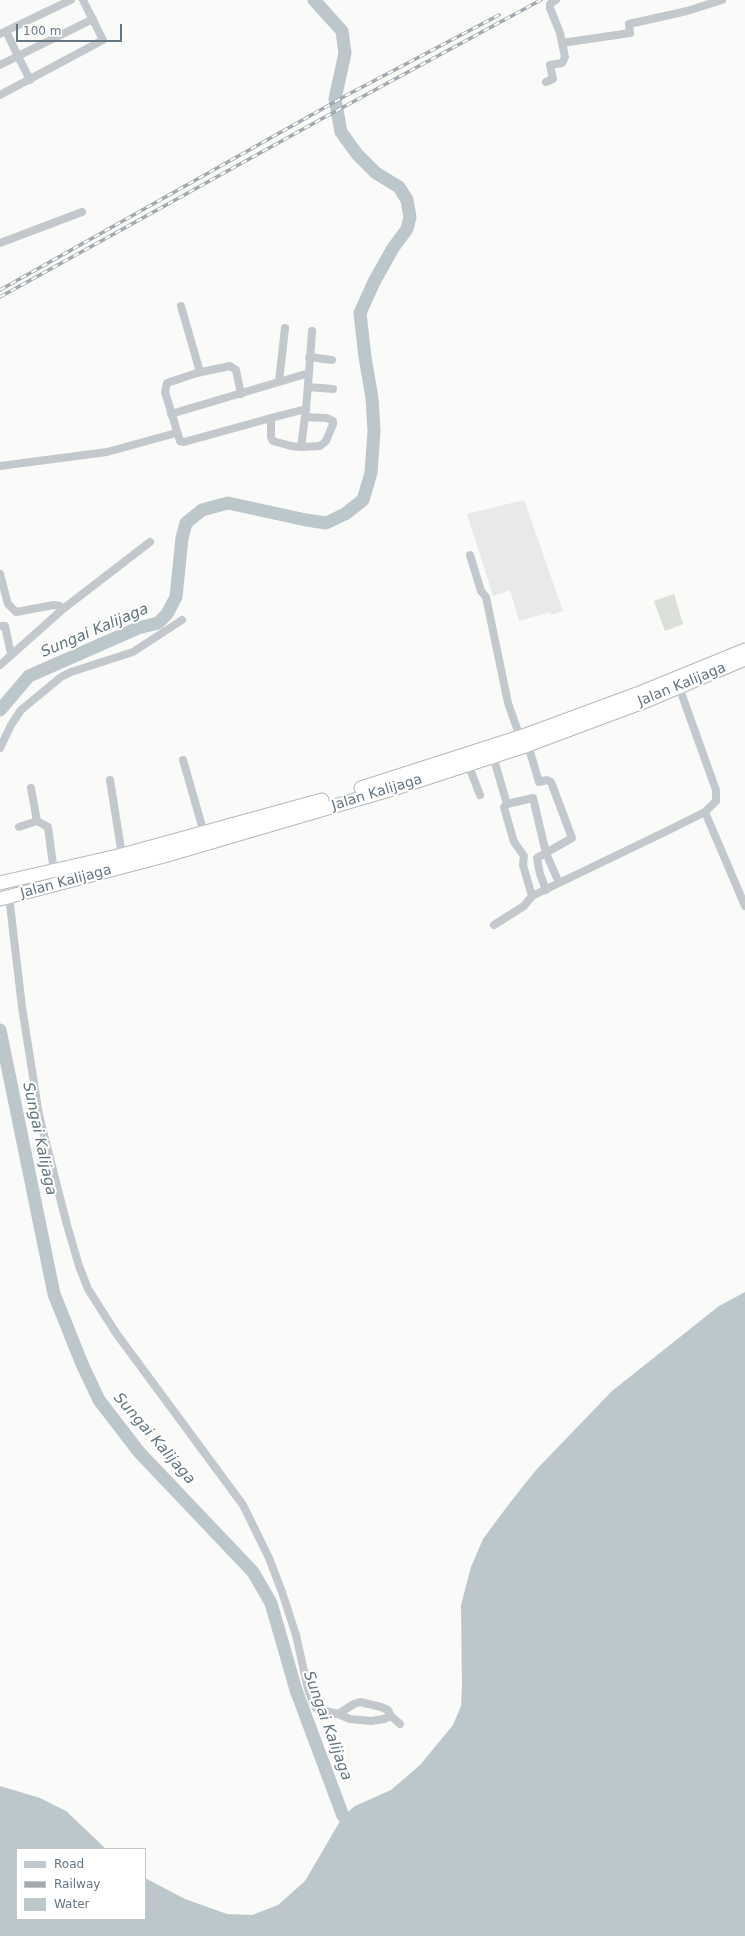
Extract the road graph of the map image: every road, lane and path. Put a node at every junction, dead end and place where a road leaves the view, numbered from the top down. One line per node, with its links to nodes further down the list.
1 (71, 0): 6 (street)
2 (83, 0): 5 (street)
3 (556, 0): 7 (street)
4 (722, 0): 7 (street)
5 (93, 19): 8 (street); 10 (street)
6 (3, 33): 8 (street)
7 (562, 43): 11 (street)
8 (18, 56): 9 (street); 10 (street)
9 (0, 65)
10 (30, 80): 12 (street)
11 (546, 82)
12 (0, 95)
13 (82, 212): 14 (street)
14 (0, 243)
15 (181, 306): 20 (street)
16 (284, 328): 22 (street)
17 (312, 331): 18 (street)
18 (309, 357): 19 (street); 21 (street)
19 (332, 360)
20 (200, 372): 25 (street); 27 (street)
21 (309, 372): 22 (street); 23 (street)
22 (279, 382): 25 (street)
23 (308, 387): 24 (street); 26 (street)
24 (333, 389)
25 (242, 394): 27 (street)
26 (305, 413): 28 (street); 30 (street); 30 (street)
27 (171, 414): 29 (street)
28 (271, 418): 29 (street); 30 (street)
29 (176, 433): 31 (street)
30 (301, 447)
31 (0, 466)
32 (150, 542): 35 (street)
33 (470, 555): 43 (street)
34 (0, 574): 35 (street)
35 (63, 609): 39 (street)
36 (182, 620): 44 (street)
37 (0, 626): 39 (street)
38 (745, 650): 43 (highway, Jalan Kalijaga)
39 (11, 654): 41 (street)
40 (745, 659): 42 (highway, Jalan Kalijaga)
41 (0, 665)
42 (679, 687): 43 (highway, Jalan Kalijaga); 52 (street)
43 (524, 741): 45 (highway, Jalan Kalijaga); 55 (highway, Jalan Kalijaga); 56 (street)
44 (0, 748)
45 (492, 756): 47 (highway, Jalan Kalijaga); 51 (street)
46 (183, 760): 55 (street)
47 (468, 764): 50 (street); 63 (highway, Jalan Kalijaga)
48 (110, 780): 57 (street)
49 (31, 788): 53 (street)
50 (480, 795)
51 (507, 804): 56 (street); 62 (street)
52 (705, 812): 60 (street); 64 (street)
53 (37, 821): 54 (street); 58 (street)
54 (19, 827)
55 (204, 833): 57 (highway, Jalan Kalijaga)
56 (546, 853): 60 (street); 61 (street)
57 (122, 855): 58 (highway, Jalan Kalijaga)
58 (54, 872): 59 (highway, Jalan Kalijaga)
59 (1, 881)
60 (558, 883): 61 (street)
61 (546, 890): 62 (street)
62 (532, 896): 65 (street)
63 (5, 898): 66 (street)
64 (745, 906)
65 (494, 925)
66 (338, 1714): 67 (street); 67 (street)
67 (391, 1716): 68 (street)
68 (400, 1724)

